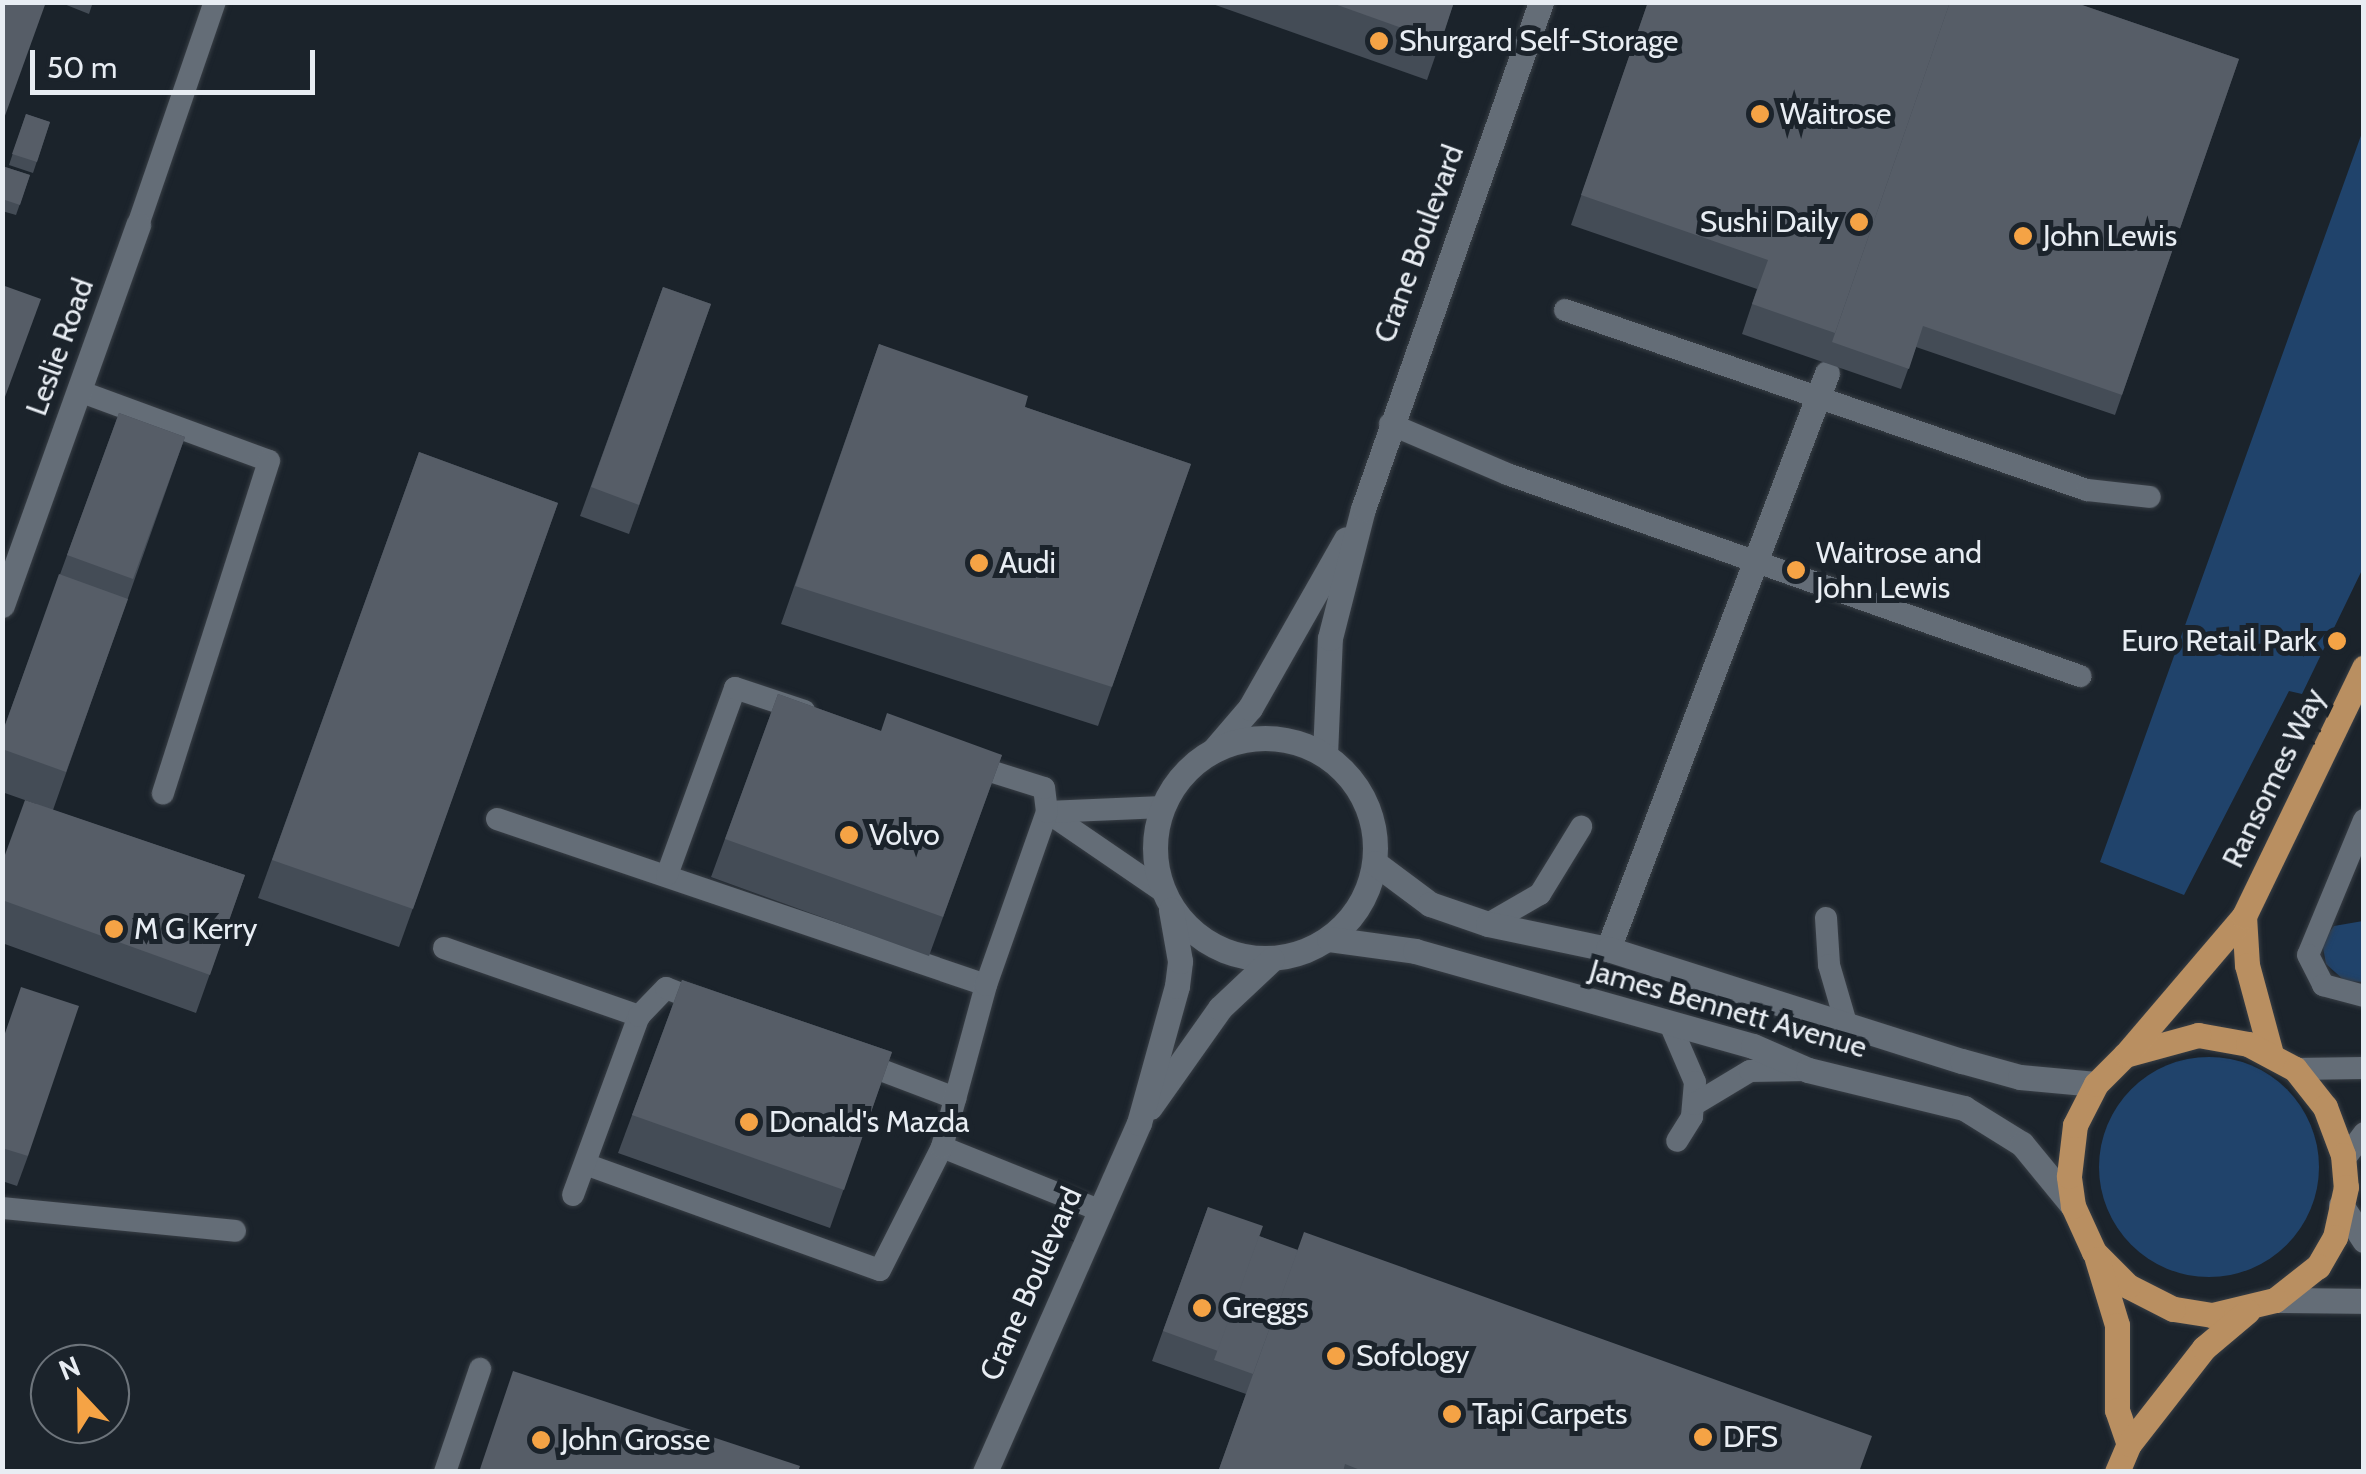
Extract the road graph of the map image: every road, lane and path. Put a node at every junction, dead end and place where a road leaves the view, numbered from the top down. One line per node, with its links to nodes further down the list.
1 (215, 2): 3 (lane)
2 (1541, 2): 7 (street, Crane Boulevard)
3 (138, 224): 6 (street, Leslie Road)
4 (1565, 310): 5 (lane)
5 (1823, 385): 8 (lane); 10 (street)
6 (80, 391): 11 (street, Leslie Road); 18 (lane)
7 (1390, 424): 9 (street, Crane Boulevard); 10 (lane)
8 (2150, 497)
9 (1363, 509): 15 (street, Crane Boulevard); 17 (street, Crane Boulevard)
10 (1754, 561): 13 (lane); 32 (street)
11 (2, 604)
12 (2364, 668): 27 (main road, Ransomes Way)
13 (2080, 676)
14 (826, 718): 25 (lane)
15 (1214, 750): 17 (street); 19 (street)
16 (935, 753): 20 (lane)
17 (1325, 755): 24 (street)
18 (163, 793)
19 (1163, 807): 20 (lane); 26 (street)
20 (1046, 812): 26 (lane); 34 (lane)
21 (497, 819): 25 (lane)
22 (2364, 820): 35 (lane)
23 (1582, 827): 29 (lane)
24 (1375, 863): 29 (street, James Bennett Avenue); 30 (street)
25 (667, 875): 34 (lane)
26 (1167, 898): 33 (street); 49 (street, Crane Boulevard)
27 (2244, 916): 41 (main road, Ransomes Way); 42 (main road, Ransomes Way)
28 (1826, 918): 39 (lane)
29 (1488, 924): 32 (street, James Bennett Avenue)
30 (1329, 939): 33 (street); 38 (street, James Bennett Avenue)
31 (444, 948): 37 (lane)
32 (1608, 949): 39 (street, James Bennett Avenue)
33 (1272, 959): 49 (street, Crane Boulevard)
34 (986, 985): 47 (lane)
35 (2364, 996)
36 (720, 1009): 37 (lane)
37 (639, 1016): 54 (lane)
38 (1670, 1024): 45 (street, James Bennett Avenue); 48 (lane)
39 (1846, 1024): 46 (street, James Bennett Avenue)
40 (828, 1050): 47 (lane)
41 (2271, 1054): 42 (main road); 43 (main road)
42 (2126, 1055): 46 (main road)
43 (2295, 1068): 44 (lane); 53 (main road)
44 (2364, 1068)
45 (1808, 1070): 48 (lane); 57 (street, James Bennett Avenue)
46 (2096, 1084): 57 (main road)
47 (955, 1098): 52 (lane)
48 (1696, 1104): 51 (lane)
49 (1139, 1123): 59 (street, Crane Boulevard)
50 (2364, 1133): 53 (lane)
51 (1677, 1141)
52 (942, 1147): 54 (lane); 59 (lane)
53 (2343, 1161): 56 (main road)
54 (585, 1164): 55 (lane)
55 (572, 1194)
56 (2342, 1205): 61 (street); 64 (main road)
57 (2073, 1206): 62 (main road)
58 (2, 1208): 60 (lane)
59 (1099, 1210): 68 (street, Crane Boulevard)
60 (235, 1231)
61 (2364, 1240)
62 (2094, 1252): 64 (main road); 66 (main road)
63 (2364, 1301): 64 (street)
64 (2263, 1304): 66 (main road)
65 (480, 1369): 67 (lane)
66 (2129, 1444): 69 (main road)
67 (445, 1472)
68 (985, 1472)
69 (2117, 1472)

